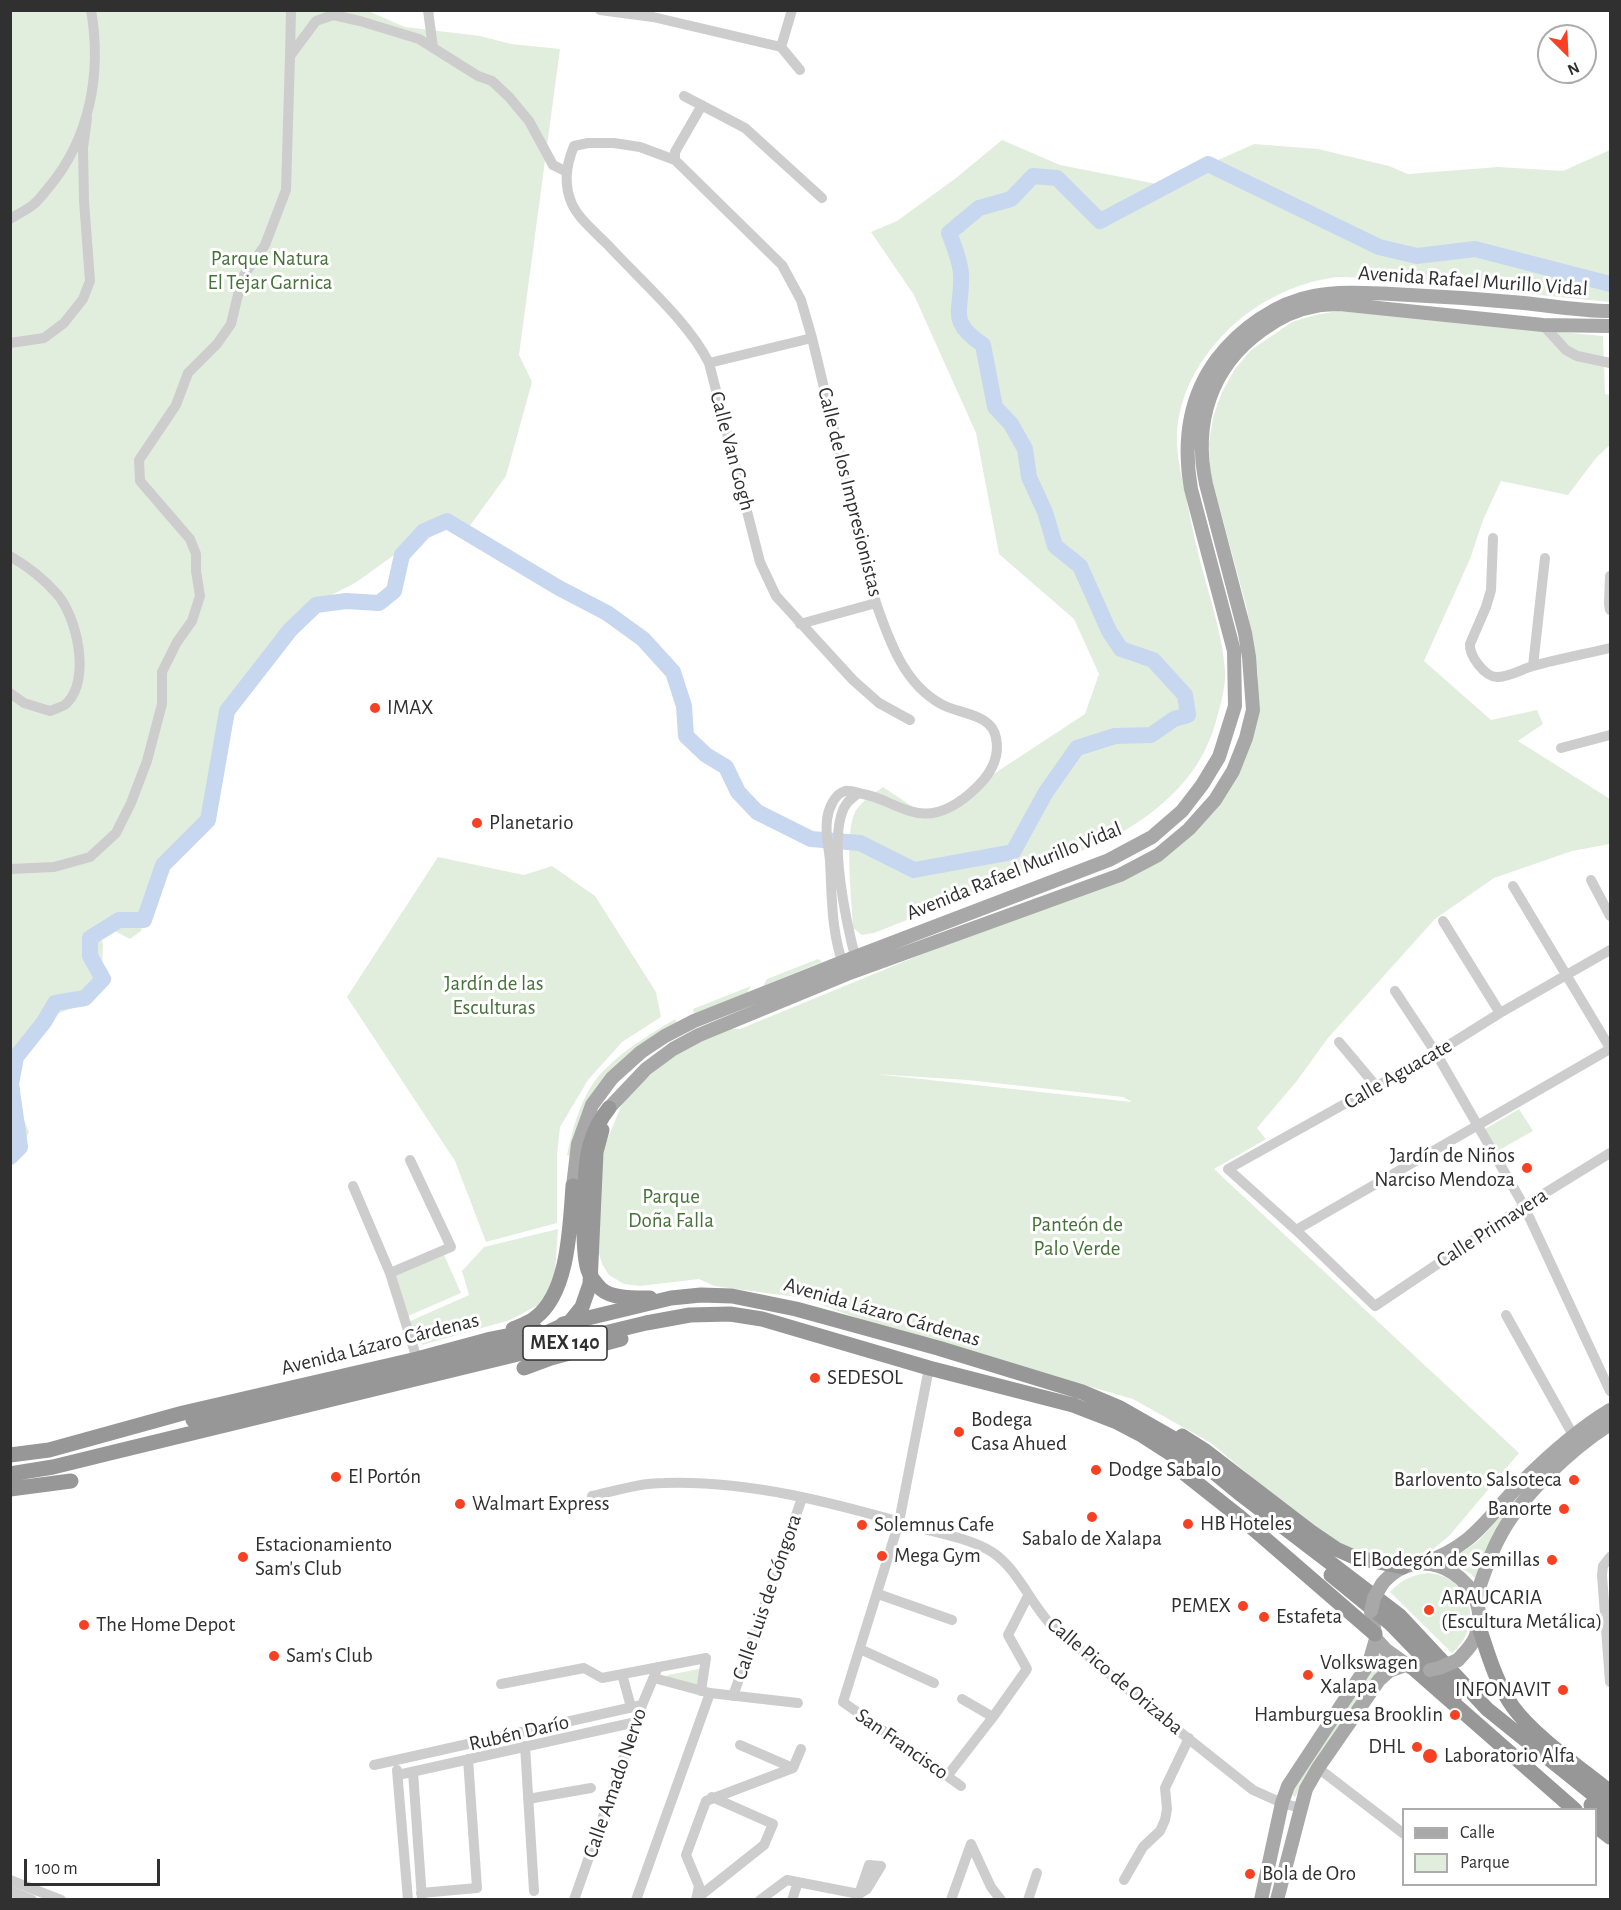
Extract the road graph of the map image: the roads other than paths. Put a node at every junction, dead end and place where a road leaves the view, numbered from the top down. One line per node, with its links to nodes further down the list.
1 (91, 10): 15 (street)
2 (291, 10): 11 (street)
3 (308, 10): 8 (street)
4 (428, 10): 10 (street)
5 (600, 10): 7 (street)
6 (792, 10): 9 (street)
7 (655, 14): 9 (street)
8 (316, 21): 10 (street); 11 (street)
9 (782, 47): 12 (street)
10 (434, 48): 18 (street)
11 (290, 56): 41 (street)
12 (800, 70)
13 (684, 96): 14 (street)
14 (702, 105): 17 (street); 19 (street)
15 (87, 118): 20 (street); 25 (street)
16 (574, 146): 17 (street, Calle de los Impresionistas); 18 (street, Calle Van Gogh)
17 (675, 160): 24 (street, Calle de los Impresionistas)
18 (567, 171): 26 (street, Calle Van Gogh)
19 (822, 198)
20 (10, 219)
21 (1611, 311): 47 (main road, Avenida Rafael Murillo Vidal)
22 (1543, 324): 23 (main road, Avenida Rafael Murillo Vidal); 27 (street); 47 (main road, Avenida Rafael Murillo Vidal)
23 (1611, 326)
24 (813, 338): 26 (street); 32 (street, Calle de los Impresionistas)
25 (10, 343)
26 (709, 363): 34 (street, Calle Van Gogh)
27 (1611, 363)
28 (1493, 538): 36 (street)
29 (10, 556): 37 (street)
30 (1545, 558): 36 (street)
31 (1611, 576): 33 (street)
32 (876, 603): 34 (street); 47 (street, Calle de los Impresionistas)
33 (1611, 610)
34 (800, 624): 38 (street, Calle Van Gogh)
35 (1611, 648): 36 (street)
36 (1533, 666)
37 (10, 693)
38 (910, 720)
39 (1611, 735): 40 (street)
40 (1561, 748)
41 (10, 869)
42 (1591, 880): 44 (street)
43 (1513, 886): 48 (street)
44 (1611, 916)
45 (1443, 921): 50 (street)
46 (1611, 950): 48 (street, Calle Aguacate)
47 (851, 966): 55 (main road, Avenida Rafael Murillo Vidal); 60 (main road, Avenida Rafael Murillo Vidal)
48 (1566, 975): 50 (street, Calle Aguacate); 52 (street)
49 (1395, 991): 53 (street)
50 (1500, 1013): 53 (street, Calle Aguacate)
51 (1339, 1042): 54 (street)
52 (1611, 1048): 56 (street)
53 (1436, 1053): 54 (street, Calle Aguacate); 56 (street)
54 (1376, 1086): 62 (street, Calle Aguacate)
55 (609, 1108): 64 (highway); 77 (highway, bridge)
56 (1479, 1126): 61 (street); 62 (street)
57 (1611, 1153): 61 (street, Calle Primavera)
58 (410, 1160): 63 (street)
59 (353, 1186): 63 (street)
60 (573, 1186): 67 (highway)
61 (1524, 1206): 62 (street, Calle Primavera); 71 (street)
62 (1296, 1230)
63 (390, 1273): 68 (street)
64 (671, 1298): 67 (highway, Avenida Lázaro Cárdenas / MEX 140); 73 (highway, Avenida Lázaro Cárdenas / MEX 140)
65 (1506, 1315): 76 (street)
66 (646, 1323): 69 (highway); 70 (highway, Avenida Lázaro Cárdenas / MEX 140); 77 (highway, Avenida Lázaro Cárdenas / MEX 140)
67 (491, 1339): 68 (highway, Avenida Lázaro Cárdenas / MEX 140)
68 (417, 1359): 78 (highway, Avenida Lázaro Cárdenas / MEX 140)
69 (524, 1368)
70 (929, 1368): 74 (highway, Avenida Lázaro Cárdenas / MEX 140); 84 (street)
71 (1611, 1391)
72 (1611, 1410): 76 (main road)
73 (1145, 1420): 87 (highway); 129 (highway, Avenida Lázaro Cárdenas / MEX 140)
74 (1117, 1422): 93 (highway); 128 (highway, Avenida Lázaro Cárdenas / MEX 140)
75 (1611, 1424): 90 (main road)
76 (1573, 1434): 86 (main road)
77 (110, 1453): 79 (highway, Avenida Lázaro Cárdenas / MEX 140)
78 (10, 1455)
79 (10, 1474)
80 (71, 1481): 81 (highway)
81 (10, 1489)
82 (592, 1496): 83 (street, Calle Pico de Orizaba)
83 (802, 1498): 84 (street, Calle Pico de Orizaba); 102 (street, Calle Luis de Góngora)
84 (899, 1522): 88 (street); 89 (street, Calle Pico de Orizaba)
85 (1611, 1557): 98 (street)
86 (1422, 1563): 87 (main road); 90 (main road)
87 (1403, 1567): 93 (main road, bridge)
88 (878, 1594): 91 (street); 94 (street)
89 (1028, 1596): 106 (street); 108 (street, Calle Pico de Orizaba)
90 (1475, 1600): 92 (main road)
91 (952, 1620)
92 (1479, 1626): 95 (main road, bridge); 122 (highway)
93 (1376, 1636): 95 (main road); 125 (main road)
94 (861, 1649): 99 (street); 119 (street, San Francisco)
95 (1409, 1666): 116 (main road); 127 (highway)
96 (656, 1672): 97 (street); 101 (street); 101 (street); 105 (street, Calle Amado Nervo)
97 (622, 1674): 100 (street); 105 (street)
98 (1611, 1682)
99 (934, 1683)
100 (501, 1684)
101 (706, 1692): 102 (street); 147 (street)
102 (733, 1696): 104 (street)
103 (962, 1699): 106 (street)
104 (798, 1703)
105 (636, 1706): 107 (street, Calle Amado Nervo); 113 (street, Rubén Darío)
106 (993, 1717): 119 (street)
107 (636, 1722): 109 (street, Rubén Darío); 146 (street, Calle Amado Nervo)
108 (1189, 1738): 125 (street, Calle Pico de Orizaba); 137 (street)
109 (525, 1746): 112 (street, Rubén Darío); 124 (street)
110 (740, 1746): 115 (street)
111 (801, 1749): 115 (street)
112 (468, 1759): 117 (street, Rubén Darío); 141 (street)
113 (397, 1761): 114 (street, Rubén Darío); 118 (street)
114 (374, 1765)
115 (793, 1768): 123 (street)
116 (1318, 1768): 126 (main road); 133 (street)
117 (413, 1772): 118 (street, Rubén Darío); 141 (street)
118 (398, 1775): 145 (street)
119 (948, 1775): 120 (street, San Francisco)
120 (961, 1786)
121 (591, 1788): 124 (street)
122 (1611, 1792)
123 (712, 1797): 148 (street); 148 (street)
124 (528, 1799): 140 (street)
125 (1282, 1803): 126 (street, Calle Pico de Orizaba); 154 (main road)
126 (1300, 1808): 155 (main road)
127 (1574, 1808)
128 (1596, 1808)
129 (1611, 1808)
130 (1597, 1809): 131 (highway, Avenida Lázaro Cárdenas / MEX 140)
131 (1611, 1820)
132 (1597, 1827): 134 (highway)
133 (1402, 1832)
134 (1611, 1837)
135 (1037, 1874): 153 (street)
136 (10, 1880): 144 (street)
137 (1124, 1880)
138 (798, 1882): 142 (street); 149 (street); 150 (street)
139 (10, 1891): 143 (street)
140 (534, 1891)
141 (422, 1896)
142 (858, 1897)
143 (32, 1899)
144 (60, 1899)
145 (408, 1899)
146 (574, 1899)
147 (636, 1899)
148 (696, 1899)
149 (760, 1899)
150 (792, 1899)
151 (951, 1899): 152 (street)
152 (1001, 1899)
153 (1028, 1899)
154 (1261, 1899)
155 (1276, 1899)

